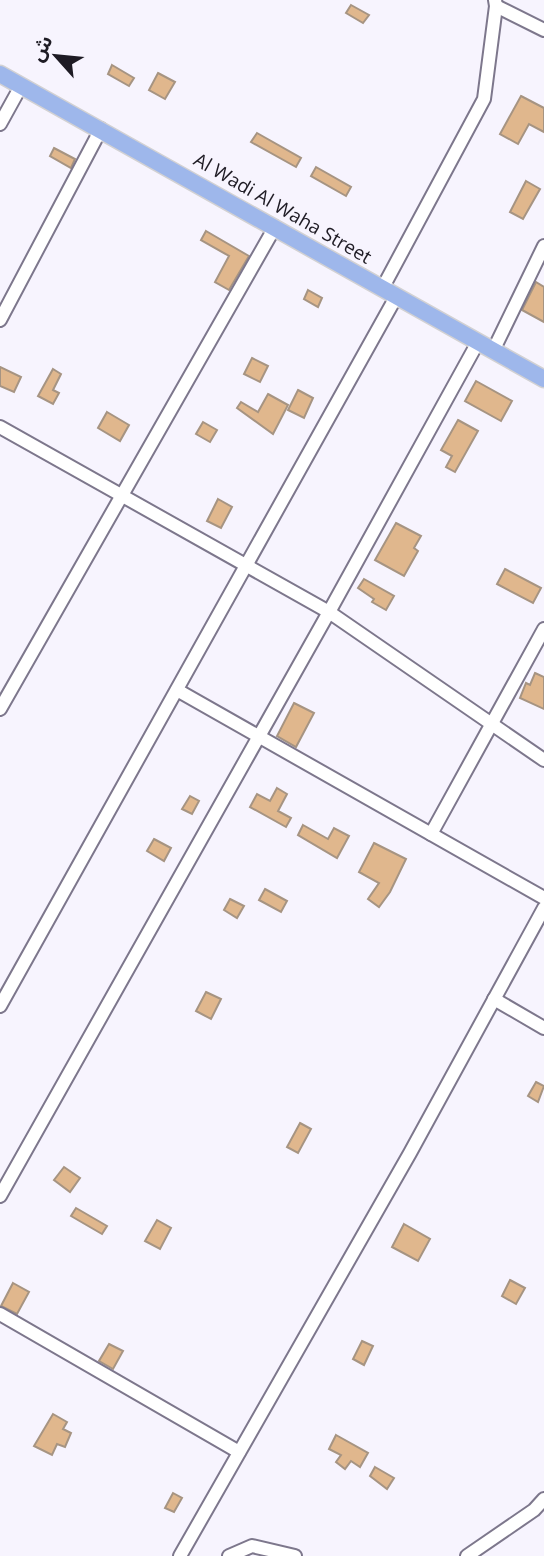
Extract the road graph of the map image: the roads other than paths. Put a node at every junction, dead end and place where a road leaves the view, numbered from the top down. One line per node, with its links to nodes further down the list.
1 (496, 3): 2 (street); 9 (street)
2 (544, 30)
3 (0, 74): 4 (main road, Al Wadi Al Waha Street)
4 (21, 86): 5 (street); 6 (main road, Al Wadi Al Waha Street)
5 (0, 124)
6 (101, 129): 7 (main road, Al Wadi Al Waha Street); 10 (street)
7 (275, 227): 9 (main road, Al Wadi Al Waha Street); 15 (street)
8 (544, 246): 12 (street)
9 (389, 293): 11 (main road, Al Wadi Al Waha Street); 16 (street)
10 (0, 320)
11 (478, 342): 12 (main road, Al Wadi Al Waha Street); 17 (street)
12 (494, 351): 13 (main road, Al Wadi Al Waha Street)
13 (544, 379)
14 (0, 427): 15 (street)
15 (122, 495): 16 (street); 20 (street)
16 (246, 565): 17 (street); 19 (street)
17 (329, 612): 21 (street); 22 (street)
18 (544, 629): 21 (street)
19 (177, 690): 22 (street); 28 (street)
20 (0, 709)
21 (492, 724): 23 (street); 24 (street)
22 (259, 737): 24 (street); 30 (street)
23 (544, 760)
24 (431, 834): 25 (street)
25 (544, 898)
26 (544, 908): 27 (street)
27 (494, 999): 29 (street); 32 (street)
28 (0, 1006)
29 (544, 1028)
30 (0, 1196)
31 (0, 1314): 32 (street)
32 (239, 1452): 35 (street)
33 (544, 1499): 34 (street)
34 (539, 1512): 38 (street)
35 (180, 1556)
36 (229, 1556): 37 (street)
37 (295, 1556)
38 (467, 1556)

